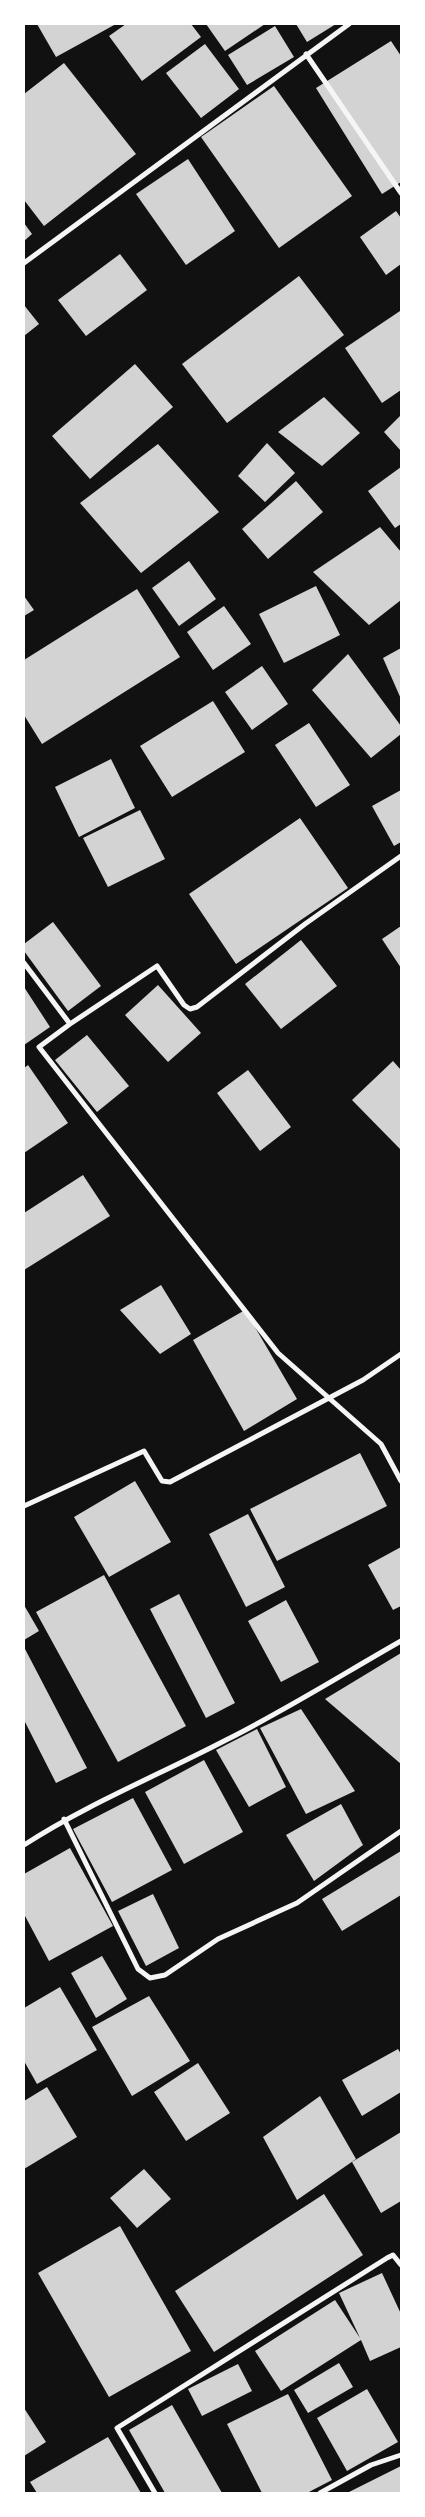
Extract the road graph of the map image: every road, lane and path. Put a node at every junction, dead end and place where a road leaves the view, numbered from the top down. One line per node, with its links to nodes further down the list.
1 (349, 24): 2 (street)
2 (306, 54): 3 (street); 4 (street)
3 (401, 193)
4 (24, 263)
5 (401, 856): 7 (street)
6 (24, 963): 7 (street)
7 (70, 1024): 9 (street)
8 (401, 1354): 10 (street)
9 (401, 1481)
10 (24, 1506)
11 (401, 1641): 12 (street)
12 (64, 1819): 13 (street); 14 (street)
13 (401, 1831)
14 (24, 1845)
15 (401, 2265): 17 (street)
16 (401, 2456): 18 (street)
17 (154, 2493)
18 (320, 2493)

